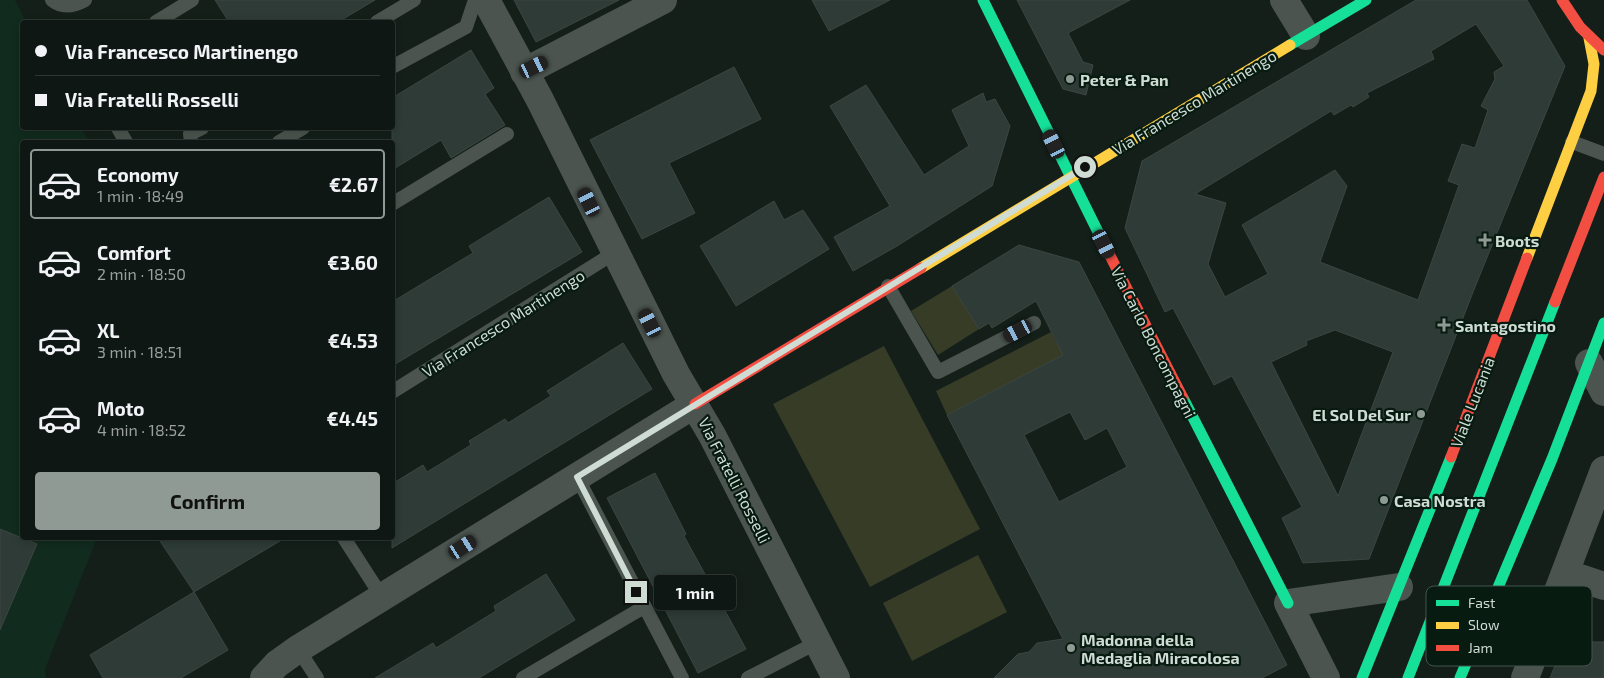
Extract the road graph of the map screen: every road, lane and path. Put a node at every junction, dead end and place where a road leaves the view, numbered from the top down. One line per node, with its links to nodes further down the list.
1 (52, 0): 2 (lane)
2 (85, 0)
3 (192, 0): 12 (lane)
4 (414, 0): 13 (lane)
5 (475, 0): 17 (lane)
6 (486, 0): 18 (street, Via Fratelli Rosselli)
7 (663, 0): 18 (street)
8 (982, 0): 26 (main road, Via Carlo Boncompagni)
9 (1284, 0): 14 (street)
10 (1366, 0): 14 (main road, Via Francesco Martinengo)
11 (1562, 0): 15 (main road)
12 (159, 20)
13 (380, 20)
14 (1306, 36): 26 (main road, Via Francesco Martinengo)
15 (1589, 38): 16 (main road); 24 (main road, Viale Lucania)
16 (1604, 50)
17 (395, 65)
18 (524, 72): 29 (street, Via Fratelli Rosselli)
19 (300, 130): 23 (lane)
20 (506, 134): 28 (lane)
21 (195, 135): 22 (lane)
22 (182, 140)
23 (282, 140)
24 (1572, 142): 25 (lane); 44 (main road, Viale Lucania)
25 (1604, 154)
26 (1070, 177): 30 (main road, Via Francesco Martinengo); 46 (main road, Via Carlo Boncompagni)
27 (1604, 177): 41 (main road)
28 (395, 202)
29 (614, 253): 34 (lane, Via Francesco Martinengo); 36 (street, Via Fratelli Rosselli)
30 (888, 286): 31 (lane); 36 (main road, Via Francesco Martinengo)
31 (1034, 323)
32 (1604, 323): 33 (main road)
33 (1589, 363): 35 (street); 42 (main road)
34 (395, 390)
35 (1604, 392)
36 (695, 404): 38 (street, Via Francesco Martinengo); 49 (street, Via Fratelli Rosselli)
37 (1604, 470): 40 (street)
38 (577, 477): 45 (street, Via Francesco Martinengo); 47 (lane)
39 (345, 540): 45 (lane)
40 (1561, 584): 43 (street)
41 (1443, 586)
42 (1498, 586)
43 (1604, 586)
44 (1399, 587): 46 (street); 61 (main road, Viale Lucania)
45 (382, 598): 50 (street, Via Francesco Martinengo)
46 (1288, 603): 60 (street, Via Carlo Boncompagni)
47 (644, 607): 53 (lane); 57 (lane)
48 (1426, 631): 62 (main road)
49 (818, 642): 58 (lane); 59 (street, Via Fratelli Rosselli)
50 (298, 649): 54 (street, Via Francesco Martinengo); 55 (lane)
51 (1465, 666): 63 (main road)
52 (1530, 666): 64 (street)
53 (542, 673): 56 (lane)
54 (264, 677)
55 (317, 678)
56 (523, 678)
57 (682, 678)
58 (748, 678)
59 (836, 678)
60 (1326, 678)
61 (1362, 678)
62 (1408, 678)
63 (1460, 678)
64 (1525, 678)

